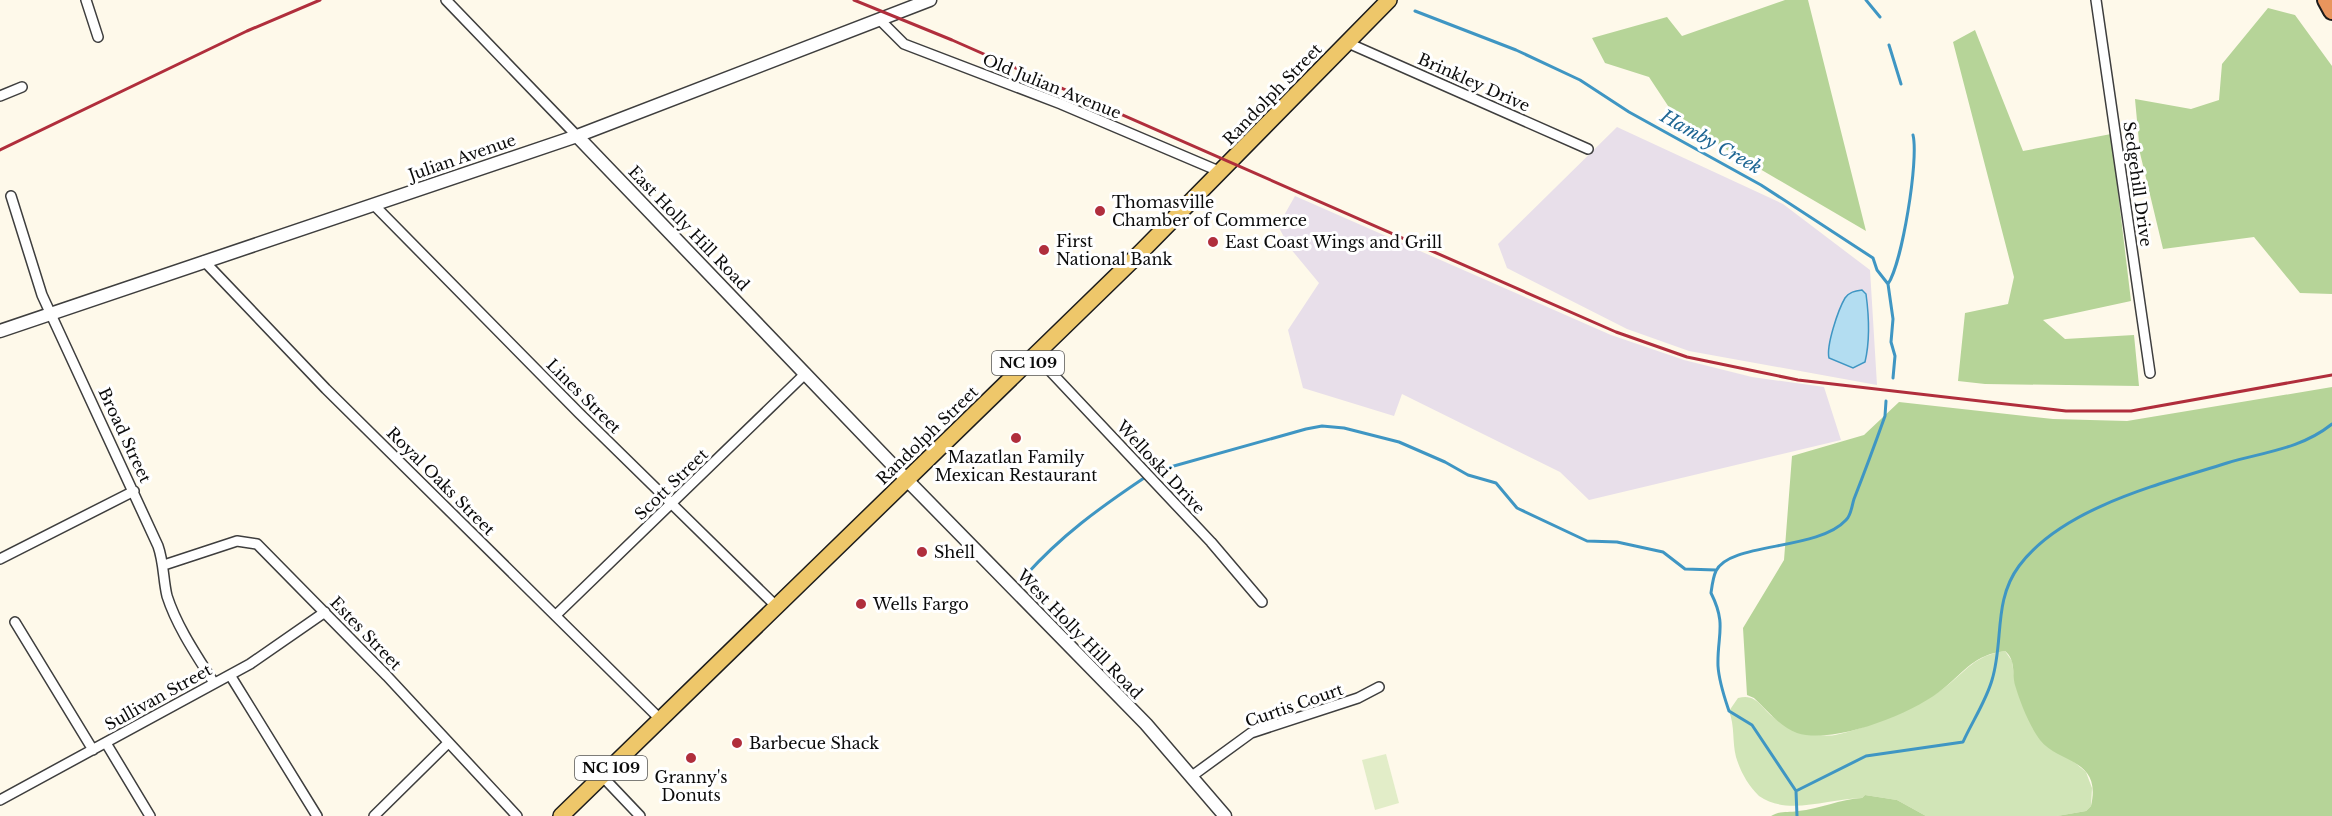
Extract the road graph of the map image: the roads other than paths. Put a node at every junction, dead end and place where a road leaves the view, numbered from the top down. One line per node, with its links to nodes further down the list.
1 (86, 0): 9 (street)
2 (446, 0): 13 (street, East Holly Hill Road)
3 (930, 0): 8 (street, Julian Avenue)
4 (1389, 0): 10 (main road, Randolph Street / NC 109)
5 (2096, 0): 23 (street, Sedgehill Drive)
6 (2326, 0): 7 (highway)
7 (2332, 11)
8 (879, 19): 13 (street, Julian Avenue); 15 (street, Old Julian Avenue)
9 (98, 37)
10 (1348, 43): 14 (street, Brinkley Drive); 15 (main road, Randolph Street / NC 109)
11 (22, 87): 12 (street)
12 (0, 96)
13 (577, 136): 17 (street, Julian Avenue); 22 (street, East Holly Hill Road)
14 (1588, 149)
15 (1221, 172): 21 (main road, Randolph Street / NC 109)
16 (11, 196): 19 (street, Broad Street)
17 (373, 204): 18 (street, Julian Avenue); 26 (street, Lines Street)
18 (204, 261): 19 (street, Julian Avenue); 32 (street, Royal Oaks Street)
19 (52, 314): 20 (street, Julian Avenue); 25 (street, Broad Street)
20 (0, 331)
21 (1035, 355): 24 (main road, Randolph Street / NC 109); 29 (street, Welloski Drive)
22 (806, 373): 24 (street, East Holly Hill Road); 26 (street, Scott Street)
23 (2150, 373)
24 (907, 480): 30 (main road, Randolph Street / NC 109); 42 (street, West Holly Hill Road)
25 (134, 491): 27 (street); 28 (street, Broad Street)
26 (672, 504): 30 (street, Lines Street); 32 (street, Scott Street)
27 (0, 559)
28 (164, 565): 31 (street, Estes Street); 35 (street, Broad Street)
29 (1262, 602)
30 (776, 606): 37 (main road, Randolph Street / NC 109)
31 (325, 612): 34 (street, Sullivan Street); 39 (street, Estes Street)
32 (556, 615): 37 (street, Royal Oaks Street)
33 (15, 622): 40 (street)
34 (230, 675): 35 (street, Sullivan Street); 45 (street)
35 (214, 683): 38 (street, Sullivan Street)
36 (1379, 687): 42 (street, Curtis Court)
37 (660, 719): 41 (main road, Randolph Street / NC 109)
38 (106, 743): 40 (street, Sullivan Street); 44 (street)
39 (448, 743): 46 (street); 47 (street, Estes Street)
40 (93, 750): 43 (street, Sullivan Street)
41 (602, 776): 48 (main road, Randolph Street / NC 109); 49 (street)
42 (1192, 776): 50 (street, West Holly Hill Road)
43 (0, 800)
44 (150, 816)
45 (317, 816)
46 (374, 816)
47 (517, 816)
48 (561, 816)
49 (640, 816)
50 (1225, 816)

